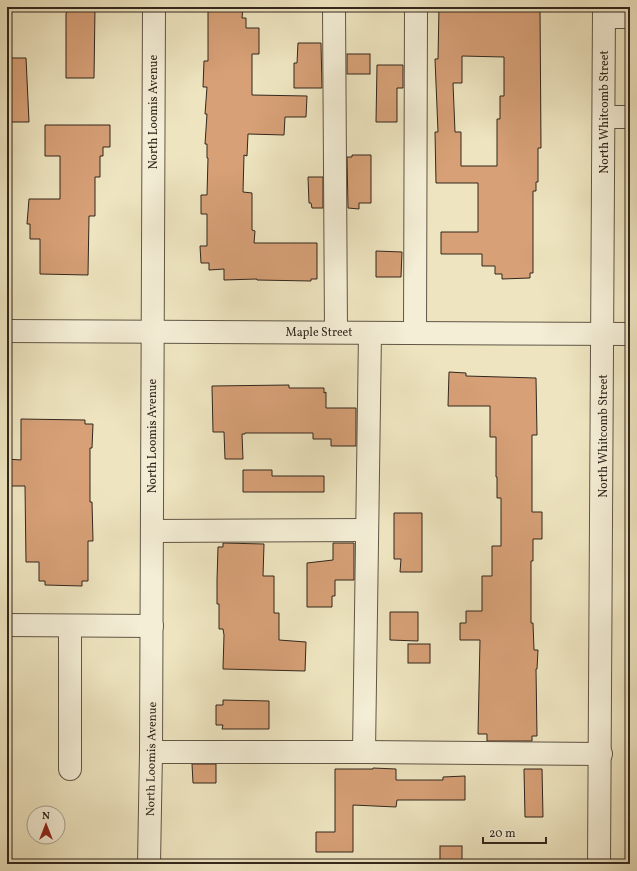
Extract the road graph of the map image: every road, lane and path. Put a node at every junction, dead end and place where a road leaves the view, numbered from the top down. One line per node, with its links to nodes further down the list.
1 (154, 7): 9 (street, North Loomis Avenue)
2 (334, 7): 10 (street)
3 (416, 7): 12 (street)
4 (604, 12): 5 (street); 6 (street, North Whitcomb Street)
5 (630, 17)
6 (604, 117): 7 (street); 13 (street, North Whitcomb Street)
7 (630, 117)
8 (7, 331): 9 (street, Maple Street)
9 (153, 332): 10 (street, Maple Street); 16 (street, North Loomis Avenue)
10 (336, 332): 11 (street, Maple Street)
11 (370, 332): 12 (street, Maple Street); 15 (street)
12 (415, 333): 13 (street, Maple Street)
13 (603, 334): 14 (street, Maple Street); 22 (street, North Whitcomb Street)
14 (630, 334)
15 (367, 530): 16 (street); 21 (street)
16 (152, 531): 19 (street, North Loomis Avenue)
17 (7, 626): 18 (street)
18 (70, 626): 19 (street); 23 (street)
19 (152, 626): 20 (street, North Loomis Avenue)
20 (151, 752): 21 (street); 24 (street, North Loomis Avenue)
21 (364, 752): 22 (street)
22 (601, 754): 25 (street, North Whitcomb Street)
23 (70, 769)
24 (149, 864)
25 (599, 864)

